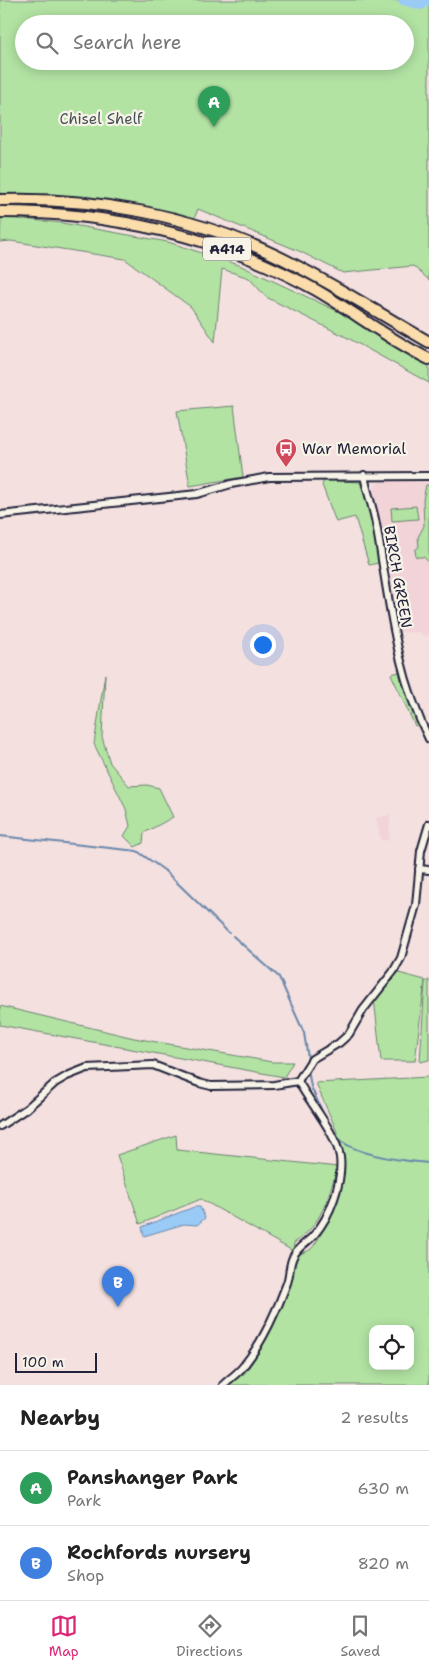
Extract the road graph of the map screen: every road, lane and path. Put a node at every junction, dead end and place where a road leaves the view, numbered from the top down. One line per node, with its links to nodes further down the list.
1 (0, 200): 3 (highway, A414)
2 (0, 212): 4 (highway, A414)
3 (429, 342)
4 (429, 359)
5 (364, 475): 6 (street); 7 (street); 8 (street, BIRCH GREEN)
6 (429, 476)
7 (0, 515)
8 (429, 739)
9 (429, 824): 10 (street)
10 (419, 869): 11 (street); 12 (street)
11 (429, 870)
12 (298, 1080): 13 (street); 14 (street)
13 (0, 1126)
14 (223, 1385)

